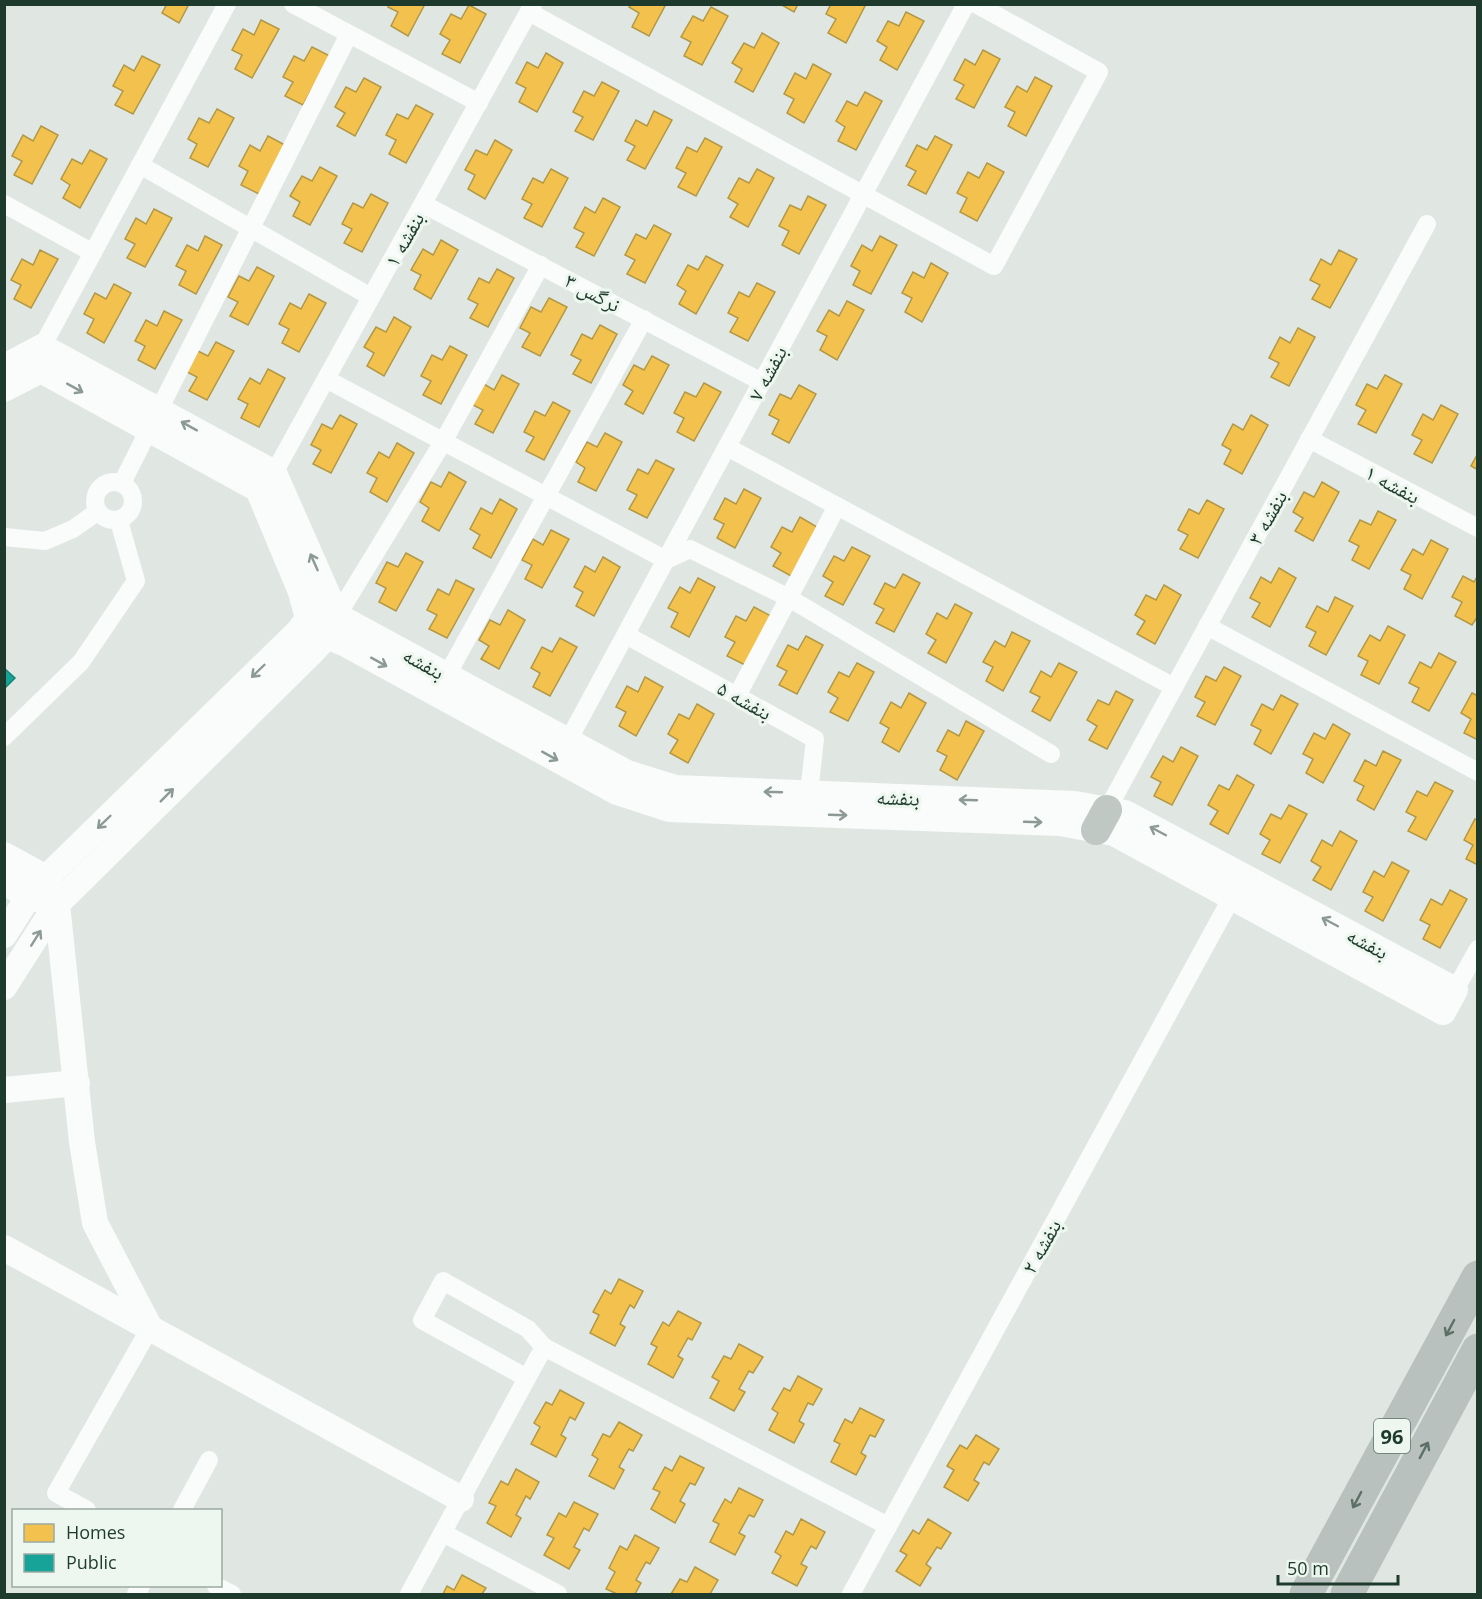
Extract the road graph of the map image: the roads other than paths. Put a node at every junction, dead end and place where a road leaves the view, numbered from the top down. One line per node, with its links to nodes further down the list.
1 (227, 4): 8 (street)
2 (293, 4): 6 (street)
3 (966, 4): 9 (street, بنفشه ۷)
4 (976, 4): 9 (street)
5 (531, 8): 7 (street, بنفشه ۱); 9 (street)
6 (349, 34): 7 (street); 13 (street)
7 (479, 103): 11 (street, بنفشه ۱)
8 (140, 165): 13 (street); 14 (street)
9 (864, 195): 21 (street, بنفشه ۷)
10 (4, 204): 14 (street)
11 (423, 204): 15 (street, نرگس ۳); 16 (street, بنفشه ۱)
12 (1427, 224): 24 (street, بنفشه ۳)
13 (251, 228): 16 (street); 23 (street)
14 (93, 253): 18 (street)
15 (541, 265): 17 (street, نرگس ۳); 25 (street)
16 (371, 297): 20 (street, بنفشه ۱)
17 (644, 319): 21 (street, نرگس ۳); 29 (street)
18 (42, 358): 19 (street); 22 (street); 23 (street)
19 (4, 367)
20 (326, 380): 25 (street); 27 (street, بنفشه ۱)
21 (762, 382): 26 (street, بنفشه ۷)
22 (4, 389)
23 (153, 419): 27 (street); 28 (street)
24 (1309, 440): 33 (street, بنفشه ۱); 39 (street, بنفشه ۳)
25 (443, 442): 29 (street); 38 (street)
26 (727, 447): 30 (street); 35 (street, بنفشه ۷)
27 (266, 481): 37 (street); 38 (street, one-way to 27)
28 (122, 483): 31 (street); 32 (street)
29 (545, 496): 35 (street); 41 (street)
30 (837, 506): 36 (street); 42 (street)
31 (97, 512): 32 (street); 34 (street)
32 (119, 520): 44 (street)
33 (1478, 528)
34 (4, 537)
35 (666, 560): 36 (street); 40 (street, بنفشه ۷)
36 (789, 598): 43 (street); 46 (street)
37 (308, 618): 38 (street); 47 (street, one-way to 47)
38 (332, 626): 41 (street, بنفشه); 47 (street); 50 (street, بنفشه, one-way to 50)
39 (1207, 626): 42 (street, بنفشه ۳); 48 (street)
40 (626, 635): 43 (street, بنفشه ۵); 45 (street, بنفشه ۷)
41 (447, 675): 45 (street, بنفشه)
42 (1174, 687): 50 (street, بنفشه ۳)
43 (737, 696): 49 (street, بنفشه ۵)
44 (4, 737)
45 (568, 741): 49 (street, بنفشه, one-way to 45)
46 (1051, 754)
47 (189, 756): 52 (street, one-way to 52); 56 (street, one-way to 47)
48 (1478, 772)
49 (809, 794): 50 (street, بنفشه, one-way to 49)
50 (1102, 820): 55 (street, بنفشه); 60 (street, بنفشه, one-way to 50)
51 (4, 855): 52 (street)
52 (46, 878): 54 (street); 56 (street)
53 (4, 882): 54 (street)
54 (29, 896): 56 (street); 57 (street)
55 (1232, 897): 60 (street, بنفشه); 73 (street, بنفشه ۲)
56 (57, 904): 59 (street, one-way to 56); 61 (street)
57 (4, 935)
58 (1478, 949): 60 (street)
59 (4, 987)
60 (1449, 1001)
61 (76, 1083): 62 (street); 65 (street)
62 (4, 1090)
63 (4, 1248): 65 (street)
64 (1478, 1277): 80 (highway, 96, one-way to 80)
65 (150, 1328): 70 (street); 71 (street)
66 (544, 1347): 68 (street); 68 (street); 73 (street)
67 (1478, 1350): 81 (highway, 96, one-way to 67)
68 (527, 1378): 70 (street)
69 (209, 1460): 72 (street)
70 (461, 1499): 74 (street)
71 (85, 1509)
72 (183, 1509)
73 (888, 1526): 79 (street, بنفشه ۲)
74 (442, 1533): 77 (street); 78 (street)
75 (218, 1587): 76 (street)
76 (232, 1594)
77 (409, 1594)
78 (558, 1594)
79 (850, 1594)
80 (1306, 1594)
81 (1347, 1594)

